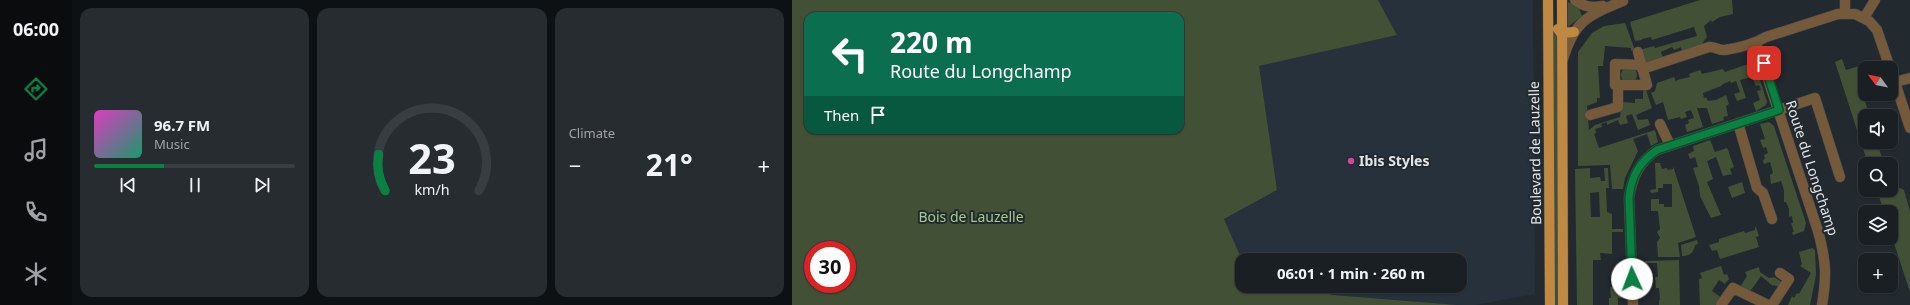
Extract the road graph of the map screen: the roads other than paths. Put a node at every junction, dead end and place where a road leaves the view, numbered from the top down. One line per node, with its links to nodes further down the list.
1 (1562, 0): 10 (main road, Boulevard de Lauzelle)
2 (1575, 0): 5 (street)
3 (1845, 0): 7 (street)
4 (1875, 0): 8 (street)
5 (1626, 1): 9 (street)
6 (1548, 5): 10 (main road); 29 (main road, Boulevard de Lauzelle)
7 (1845, 13): 8 (street); 11 (street)
8 (1864, 18): 14 (street)
9 (1574, 32): 10 (main road); 13 (street)
10 (1562, 33): 13 (main road, Boulevard de Lauzelle)
11 (1756, 42): 15 (street); 20 (street, Route du Longchamp)
12 (1638, 52): 15 (street)
13 (1562, 61): 30 (main road, Boulevard de Lauzelle)
14 (1888, 61)
15 (1641, 67): 18 (street); 18 (street)
16 (1910, 78): 17 (street)
17 (1898, 81)
18 (1618, 85): 21 (street)
19 (1898, 91): 24 (street)
20 (1779, 110): 22 (street); 26 (street); 35 (street, Route du Longchamp)
21 (1590, 115)
22 (1738, 123): 25 (street); 27 (street)
23 (1660, 124): 25 (street)
24 (1910, 128)
25 (1670, 145): 31 (street)
26 (1840, 177)
27 (1772, 219)
28 (1780, 273): 34 (street)
29 (1550, 305)
30 (1563, 305)
31 (1633, 305)
32 (1721, 305): 33 (street)
33 (1768, 305)
34 (1772, 305)
35 (1822, 305)

